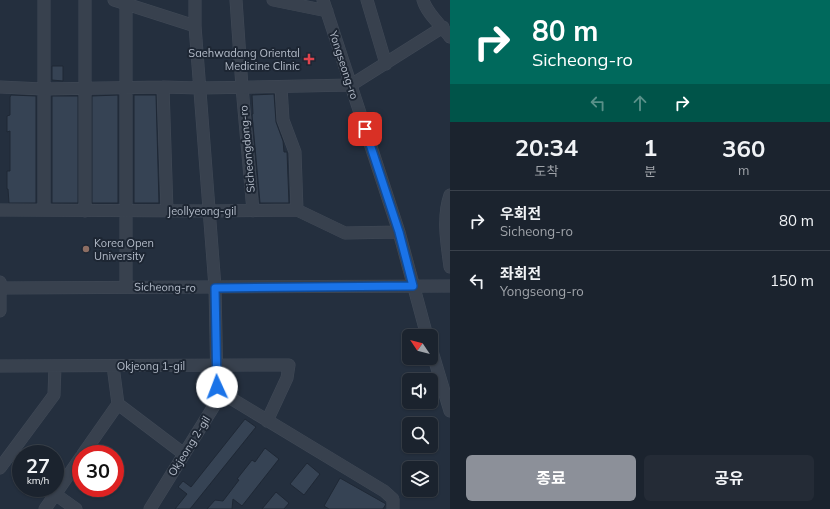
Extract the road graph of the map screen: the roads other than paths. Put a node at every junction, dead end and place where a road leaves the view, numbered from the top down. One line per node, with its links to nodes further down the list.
1 (44, 0): 23 (street)
2 (85, 0): 20 (street)
3 (114, 0): 9 (street)
4 (195, 0): 11 (street)
5 (236, 0): 16 (street, Sicheongdong-ro)
6 (274, 0): 10 (street)
7 (367, 0): 14 (street)
8 (422, 0): 12 (street)
9 (126, 4): 11 (street); 21 (street)
10 (325, 5): 15 (street, Yongseong-ro)
11 (195, 26): 22 (street)
12 (443, 27): 13 (street); 14 (street)
13 (450, 37)
14 (386, 64): 15 (street)
15 (351, 85): 19 (street); 33 (street, Yongseong-ro)
16 (242, 86): 19 (street); 22 (street); 31 (street, Sicheongdong-ro)
17 (0, 87): 23 (street)
18 (163, 87): 21 (street); 22 (street); 30 (street)
19 (281, 87): 27 (street)
20 (84, 88): 21 (street); 23 (street); 28 (street)
21 (127, 88): 29 (street)
22 (200, 88): 32 (street)
23 (43, 89): 26 (street)
24 (450, 195): 34 (street)
25 (0, 210): 26 (street, Jeollyeong-gil)
26 (44, 210): 28 (street, Jeollyeong-gil)
27 (297, 210): 31 (street, Jeollyeong-gil); 33 (street, Jeollyeong-gil)
28 (85, 211): 29 (street, Jeollyeong-gil)
29 (127, 211): 30 (street, Jeollyeong-gil); 39 (street)
30 (167, 211): 32 (street, Jeollyeong-gil)
31 (253, 211): 32 (street, Jeollyeong-gil)
32 (209, 212): 41 (street)
33 (399, 232): 37 (street, Yongseong-ro)
34 (448, 233): 35 (street)
35 (450, 267)
36 (0, 282): 40 (street)
37 (413, 286): 38 (street, Sicheong-ro); 41 (street, Sicheong-ro); 43 (street, Yongseong-ro)
38 (450, 286)
39 (126, 287): 40 (street, Sicheong-ro); 41 (street, Sicheong-ro)
40 (0, 288): 42 (street)
41 (215, 288): 44 (street)
42 (0, 311)
43 (425, 329)
44 (216, 365): 48 (street, Okjeong 1-gil); 49 (street); 52 (street, Okjeong 1-gil)
45 (436, 365): 51 (street)
46 (0, 366): 47 (street, Okjeong 1-gil)
47 (55, 366): 48 (street, Okjeong 1-gil); 55 (street)
48 (113, 366): 50 (street)
49 (222, 393): 52 (street); 54 (street, Okjeong 2-gil)
50 (118, 404): 53 (street); 54 (street)
51 (450, 411)
52 (267, 421): 63 (street)
53 (89, 445)
54 (184, 454): 62 (street, Okjeong 2-gil)
55 (0, 468)
56 (72, 470): 57 (street)
57 (64, 481)
58 (53, 497): 60 (street)
59 (59, 497): 61 (street)
60 (45, 509)
61 (76, 509)
62 (150, 509)
63 (393, 509)

